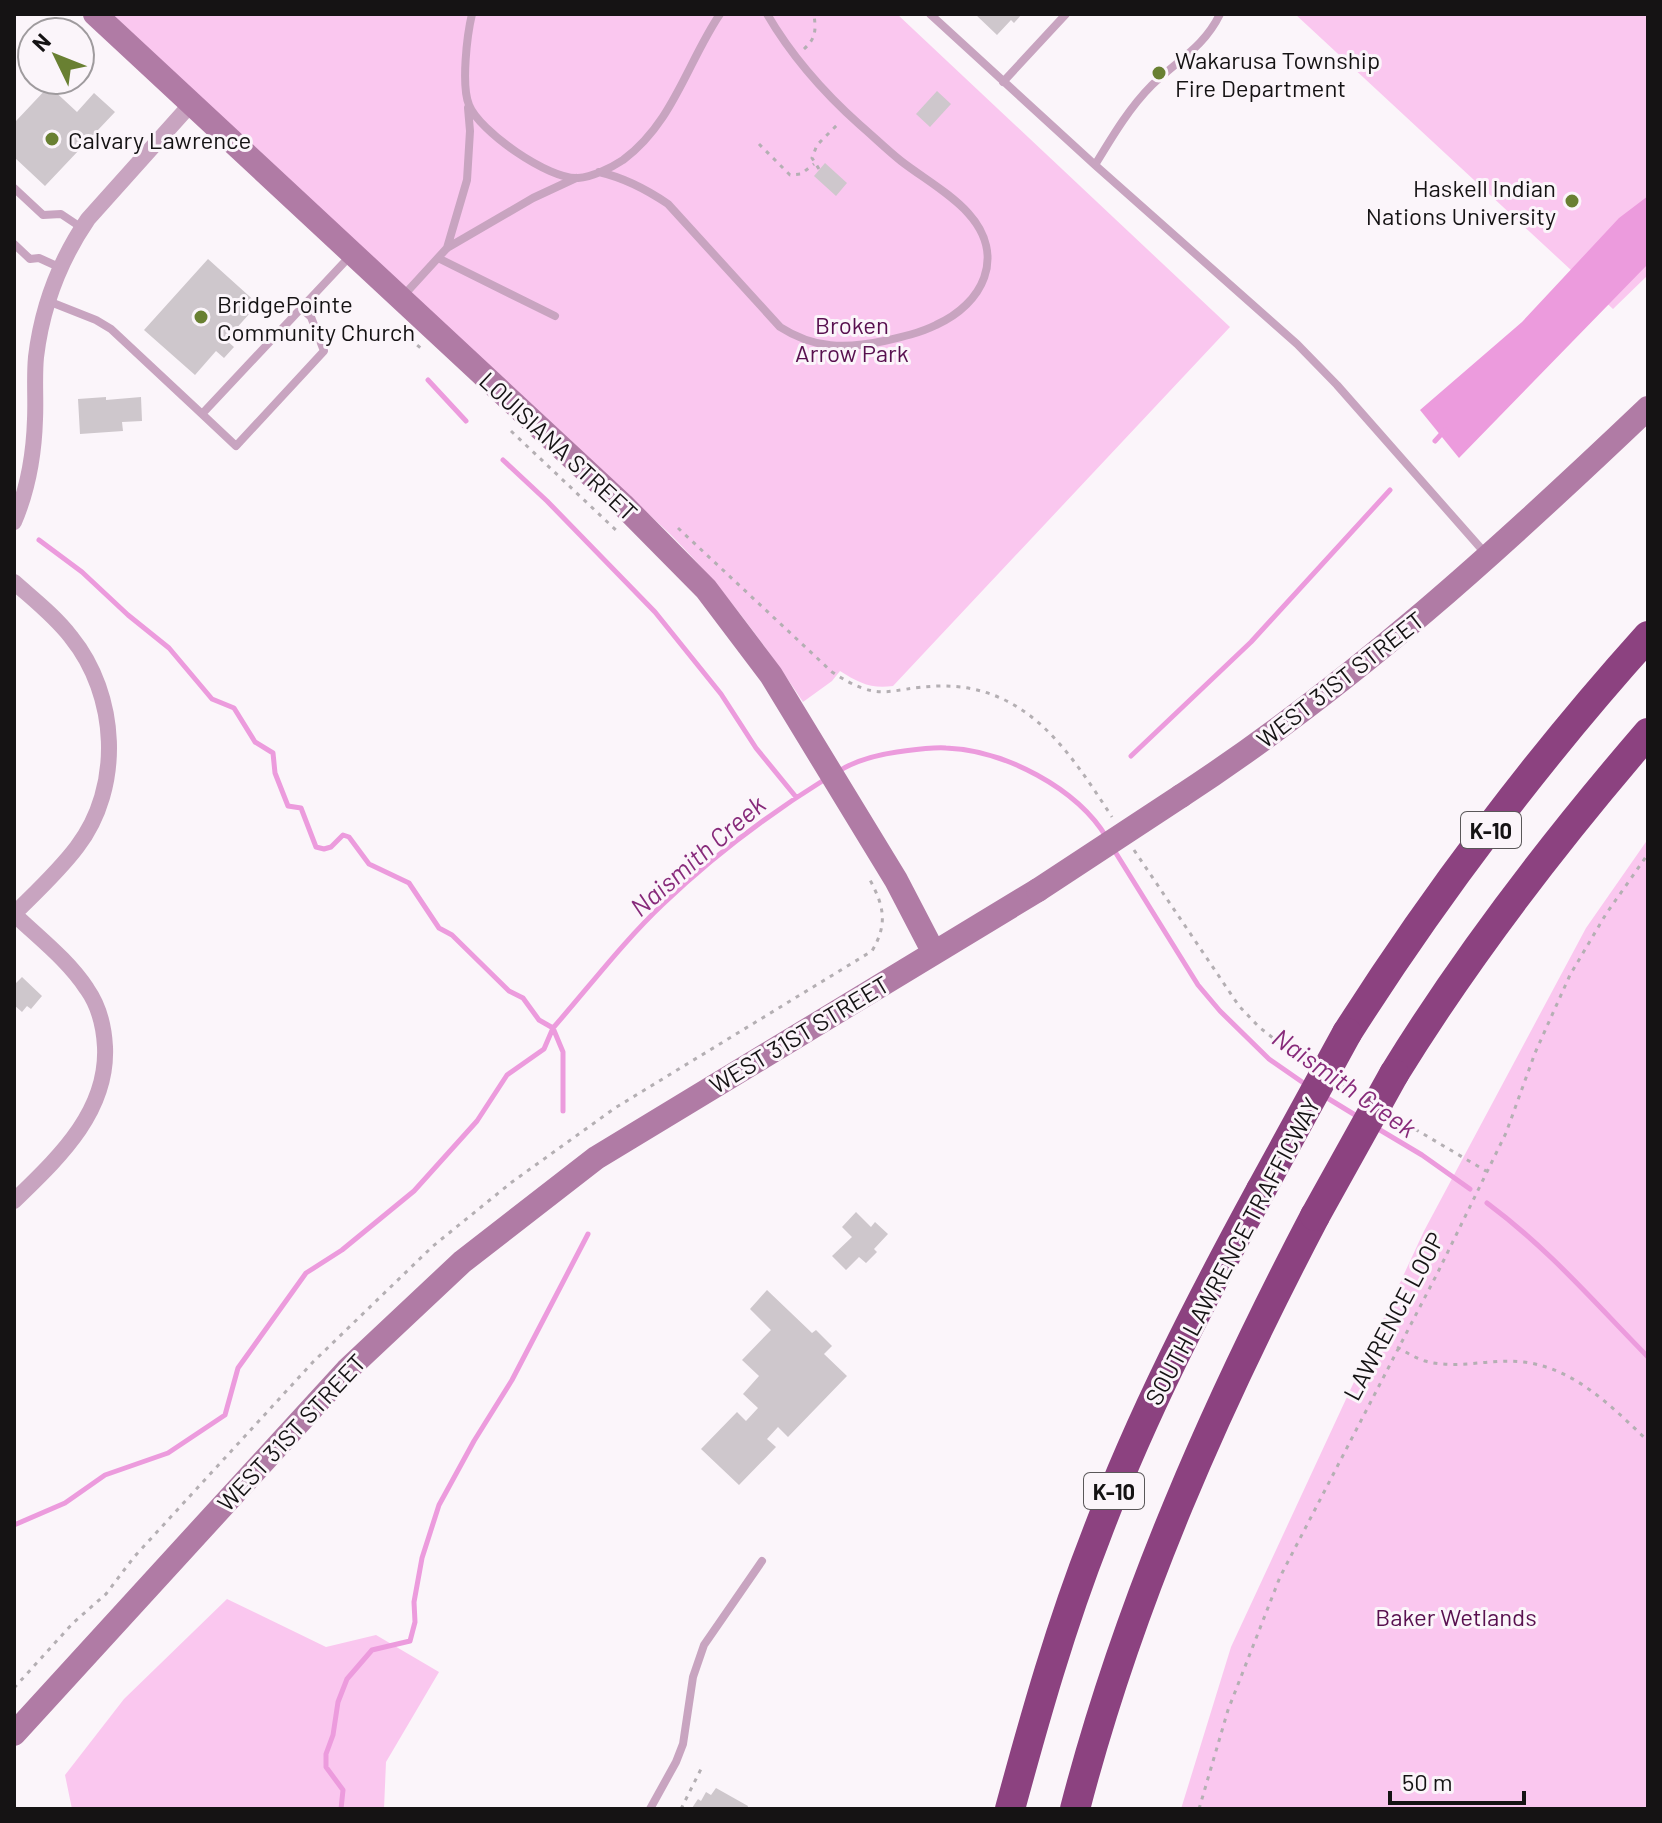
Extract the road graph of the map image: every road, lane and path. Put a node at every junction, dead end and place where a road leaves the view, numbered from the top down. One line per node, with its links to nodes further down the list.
1 (95, 14): 12 (main road, LOUISIANA STREET)
2 (472, 14): 11 (lane)
3 (720, 14): 18 (lane)
4 (767, 14): 9 (lane)
5 (814, 14): 9 (path)
6 (930, 14): 10 (lane)
7 (1066, 14): 10 (lane)
8 (1220, 14): 16 (lane)
9 (795, 58): 13 (lane)
10 (1003, 82): 16 (lane)
11 (468, 102): 19 (lane); 23 (lane)
12 (191, 104): 21 (street); 24 (main road, LOUISIANA STREET)
13 (848, 114): 15 (path); 18 (lane)
14 (759, 144): 15 (path)
15 (814, 164): 17 (path)
16 (1095, 165): 39 (lane)
17 (819, 169)
18 (599, 172): 19 (lane)
19 (576, 178): 23 (lane)
20 (14, 188): 21 (lane)
21 (82, 228): 26 (street)
22 (14, 244): 26 (lane)
23 (447, 248): 25 (lane)
24 (353, 254): 27 (main road, LOUISIANA STREET); 29 (lane)
25 (438, 258): 27 (lane); 30 (lane)
26 (61, 268): 28 (street)
27 (401, 299): 47 (main road, LOUISIANA STREET)
28 (48, 301): 34 (lane); 37 (street)
29 (301, 308): 34 (lane); 34 (lane)
30 (555, 316)
31 (402, 332): 32 (path)
32 (426, 352)
33 (1648, 408): 39 (main road, WEST 31ST STREET)
34 (202, 414)
35 (501, 423): 38 (path)
36 (670, 521): 43 (path)
37 (14, 522)
38 (626, 539)
39 (1488, 556): 47 (main road, WEST 31ST STREET, bridge)
40 (14, 582): 46 (street)
41 (1648, 636): 61 (highway, SOUTH LAWRENCE TRAFFICWAY / K-10, bridge)
42 (1648, 733): 62 (highway, K-10, bridge)
43 (1119, 827)
44 (1127, 839): 48 (path)
45 (1648, 854): 52 (path, LAWRENCE LOOP)
46 (14, 914): 53 (street)
47 (934, 953): 57 (main road, WEST 31ST STREET)
48 (1317, 1070)
49 (1343, 1086): 50 (path)
50 (1356, 1094)
51 (1395, 1117): 52 (path)
52 (1486, 1171): 54 (path, LAWRENCE LOOP)
53 (14, 1201)
54 (1397, 1347): 55 (path); 63 (path, LAWRENCE LOOP)
55 (1648, 1441)
56 (762, 1561): 59 (lane)
57 (14, 1734)
58 (703, 1765): 60 (path)
59 (650, 1809)
60 (681, 1809)
61 (1010, 1809)
62 (1075, 1809)
63 (1199, 1809)

